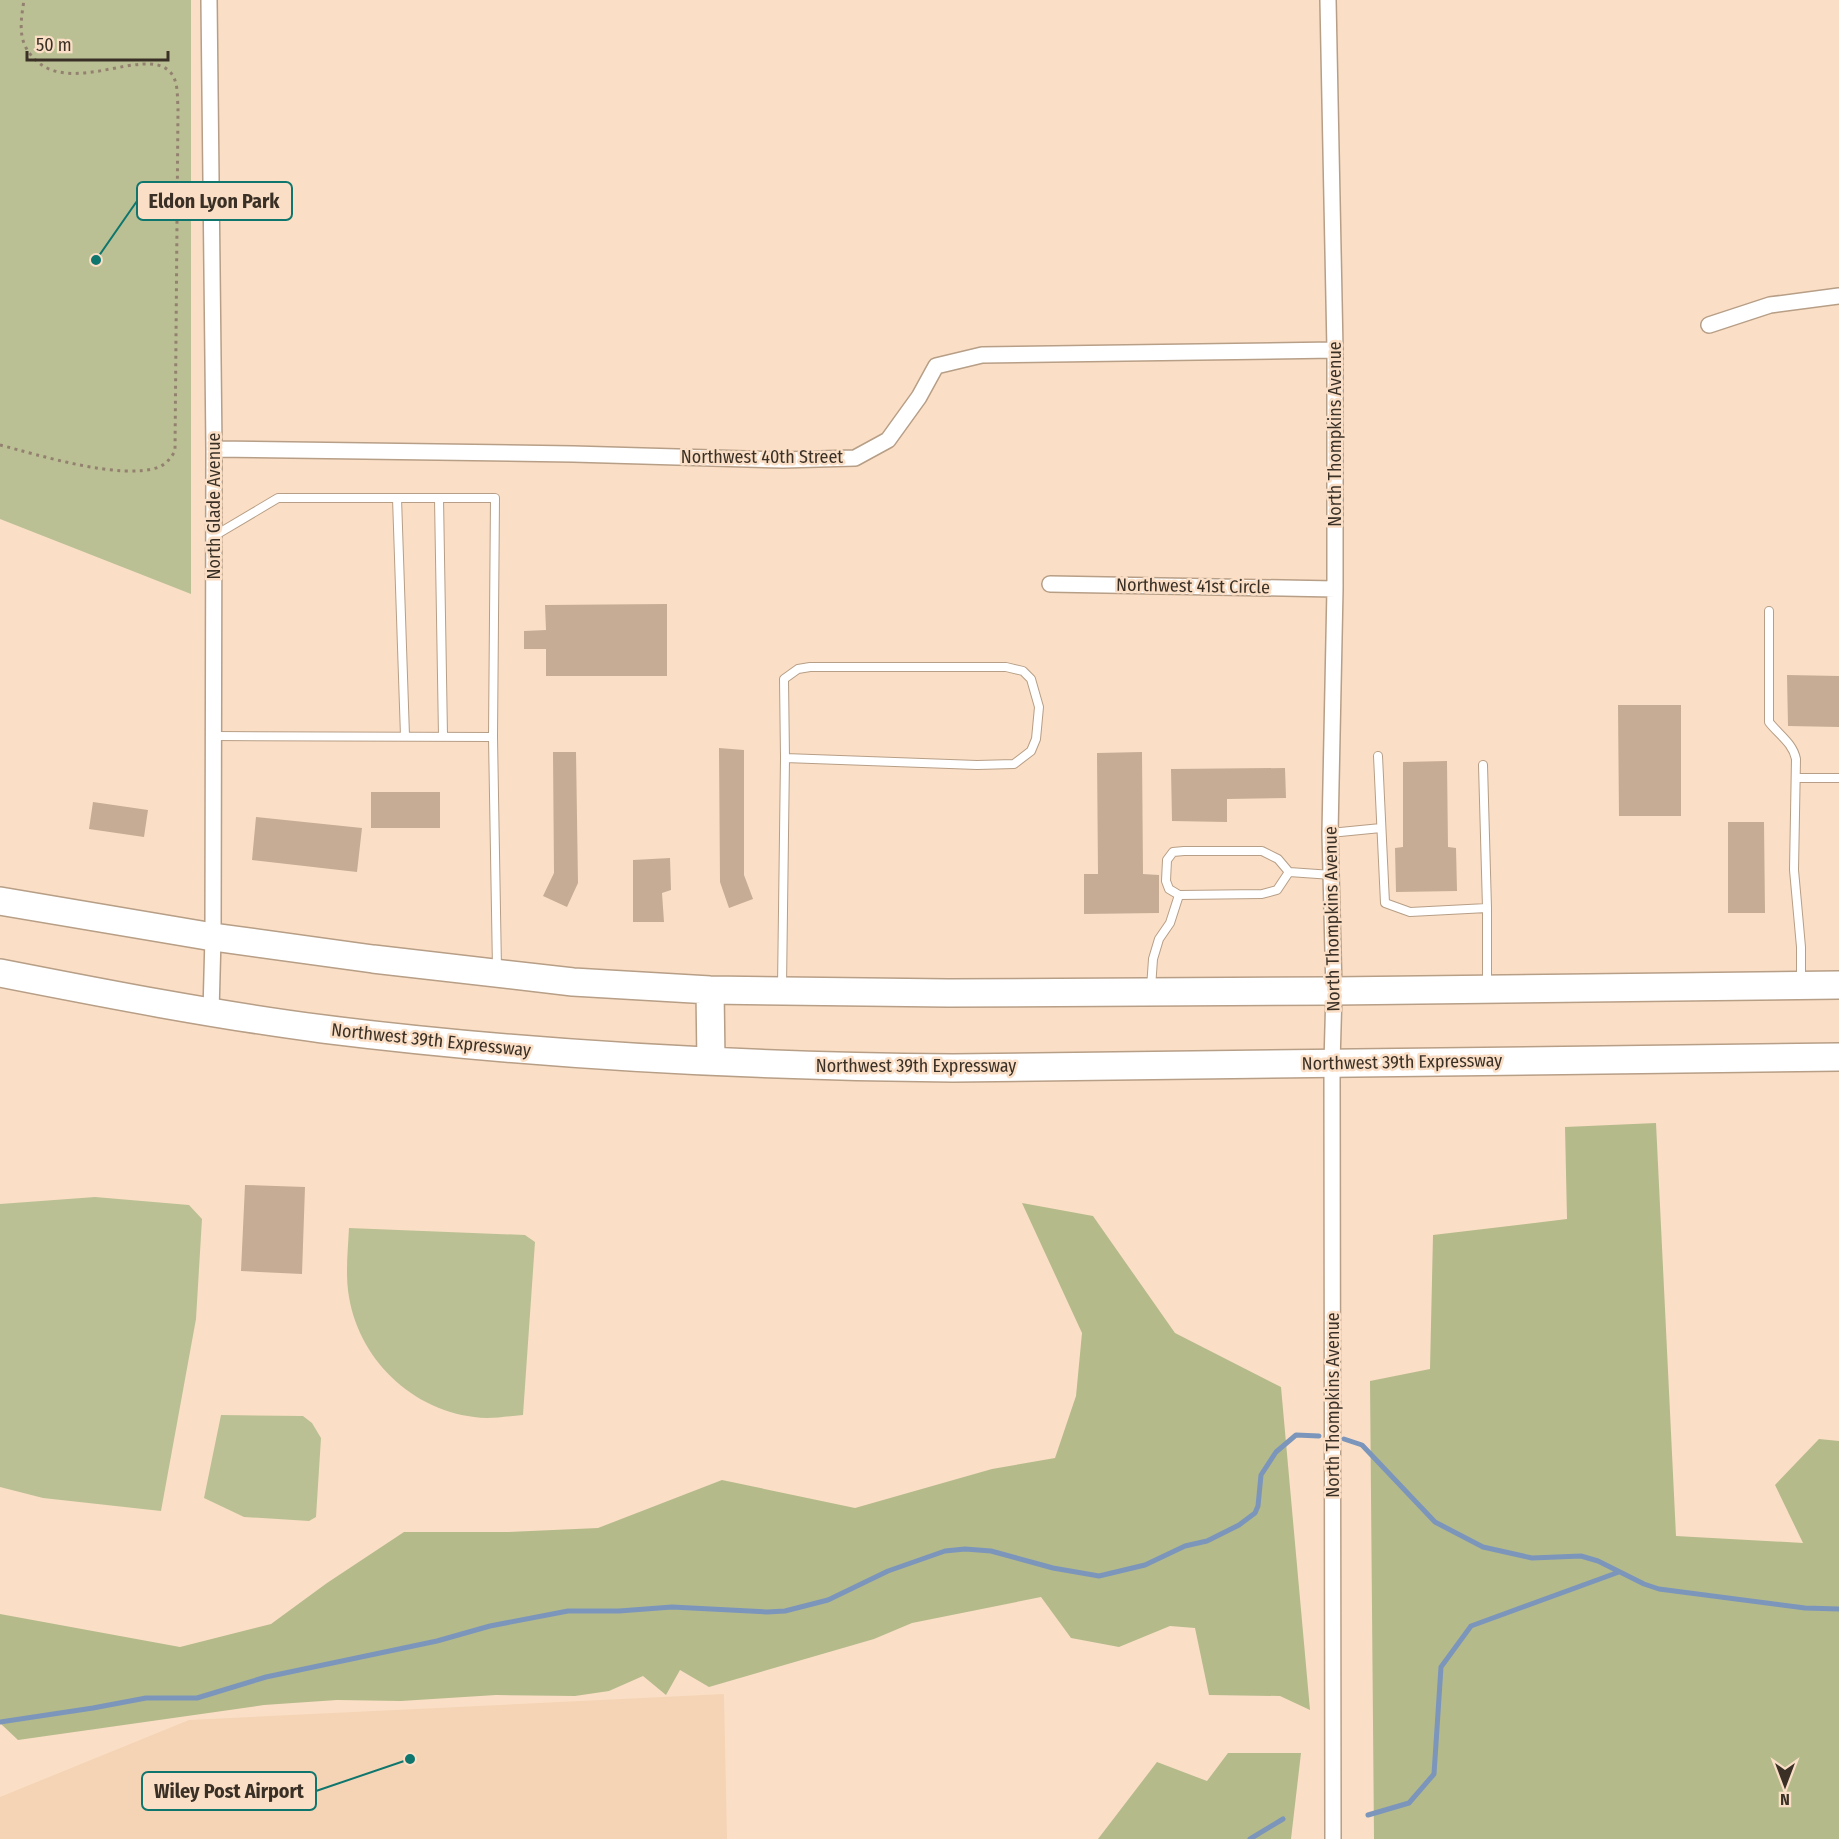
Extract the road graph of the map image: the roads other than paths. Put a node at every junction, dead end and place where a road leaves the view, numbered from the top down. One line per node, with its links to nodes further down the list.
1 (209, 0): 6 (street, North Glade Avenue)
2 (1328, 0): 5 (street, North Thompkins Avenue)
3 (1839, 296): 4 (street)
4 (1709, 325)
5 (1335, 350): 6 (street, Northwest 40th Street); 11 (street, North Thompkins Avenue)
6 (214, 449): 9 (street, North Glade Avenue)
7 (397, 498): 8 (lane); 9 (lane); 14 (lane)
8 (439, 498): 15 (lane); 16 (lane)
9 (214, 536): 13 (street, North Glade Avenue)
10 (1050, 584): 11 (street, Northwest 41st Circle)
11 (1335, 589): 23 (street, North Thompkins Avenue)
12 (1770, 611): 20 (lane)
13 (213, 736): 14 (lane); 29 (street, North Glade Avenue)
14 (405, 736): 15 (lane)
15 (443, 736): 16 (lane)
16 (494, 737): 31 (lane)
17 (1378, 756): 22 (lane)
18 (785, 758): 18 (lane); 37 (lane)
19 (1483, 765): 28 (lane)
20 (1796, 778): 21 (lane); 33 (lane)
21 (1839, 778)
22 (1381, 828): 23 (lane); 28 (lane)
23 (1330, 833): 25 (street, North Thompkins Avenue)
24 (1289, 872): 25 (lane); 26 (lane); 26 (lane)
25 (1332, 875): 36 (street, North Thompkins Avenue)
26 (1179, 895): 38 (lane)
27 (0, 901): 29 (highway)
28 (1487, 908): 35 (lane)
29 (213, 938): 31 (highway); 39 (street, North Glade Avenue)
30 (0, 973): 39 (highway, Northwest 39th Expressway)
31 (497, 974): 34 (highway)
32 (1839, 985): 33 (highway)
33 (1801, 986): 35 (highway)
34 (710, 990): 37 (highway); 41 (highway)
35 (1487, 990): 36 (highway)
36 (1334, 991): 38 (highway); 42 (street, North Thompkins Avenue)
37 (782, 992): 38 (highway)
38 (1150, 992)
39 (211, 1012): 41 (highway, Northwest 39th Expressway)
40 (1839, 1057): 42 (highway, Northwest 39th Expressway)
41 (711, 1061): 42 (highway, Northwest 39th Expressway)
42 (1332, 1064): 43 (street, North Thompkins Avenue)
43 (1333, 1839)

